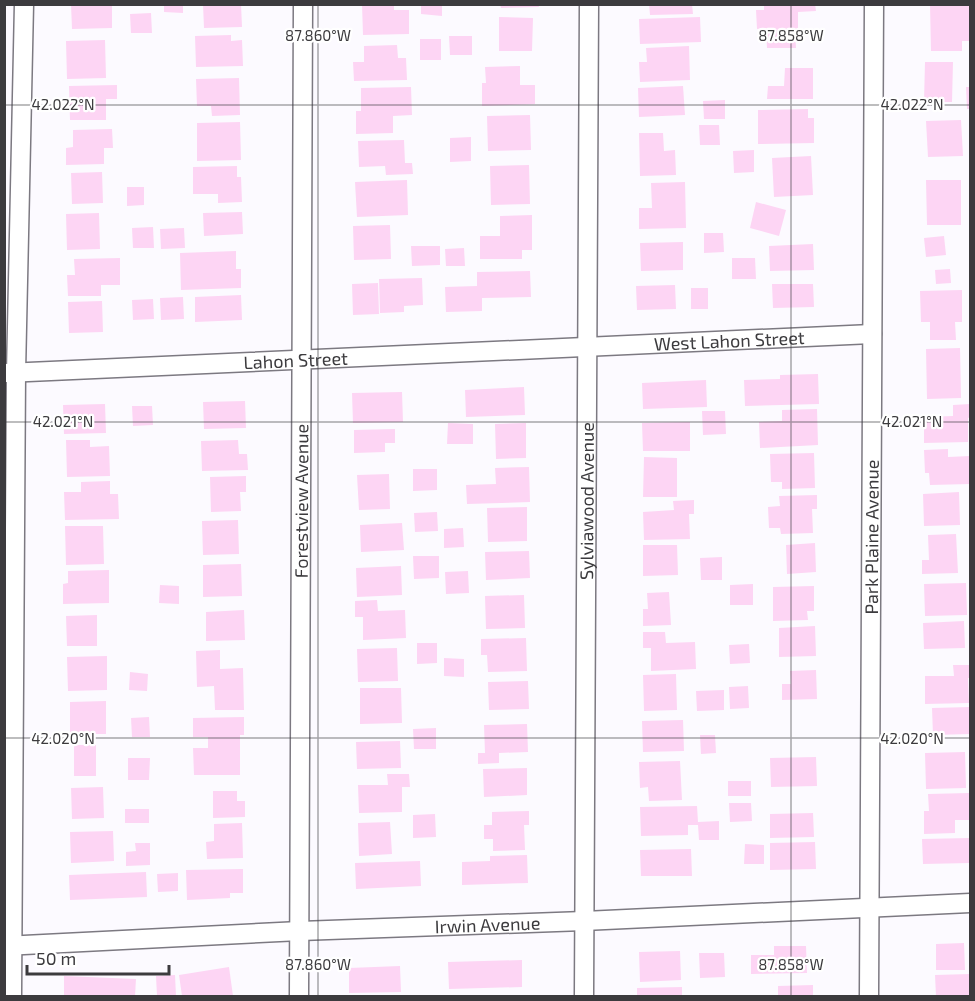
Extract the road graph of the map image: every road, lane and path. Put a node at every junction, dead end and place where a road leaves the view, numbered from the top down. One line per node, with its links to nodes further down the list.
1 (24, 4): 8 (street)
2 (303, 4): 7 (street, Forestview Avenue)
3 (589, 4): 6 (street, Sylviawood Avenue)
4 (874, 4): 5 (street, Park Plaine Avenue)
5 (872, 334): 6 (street, West Lahon Street); 10 (street, Park Plaine Avenue)
6 (586, 346): 7 (street, Lahon Street); 11 (street, Sylviawood Avenue)
7 (302, 360): 8 (street, Lahon Street); 12 (street, Forestview Avenue)
8 (10, 373): 13 (street)
9 (970, 903): 10 (street, Irwin Avenue)
10 (869, 908): 11 (street, Irwin Avenue); 17 (street, Park Plaine Avenue)
11 (584, 921): 12 (street, Irwin Avenue); 16 (street, Sylviawood Avenue)
12 (300, 931): 13 (street, Irwin Avenue); 15 (street, Forestview Avenue)
13 (8, 946): 14 (street)
14 (12, 996)
15 (299, 996)
16 (584, 996)
17 (868, 996)

